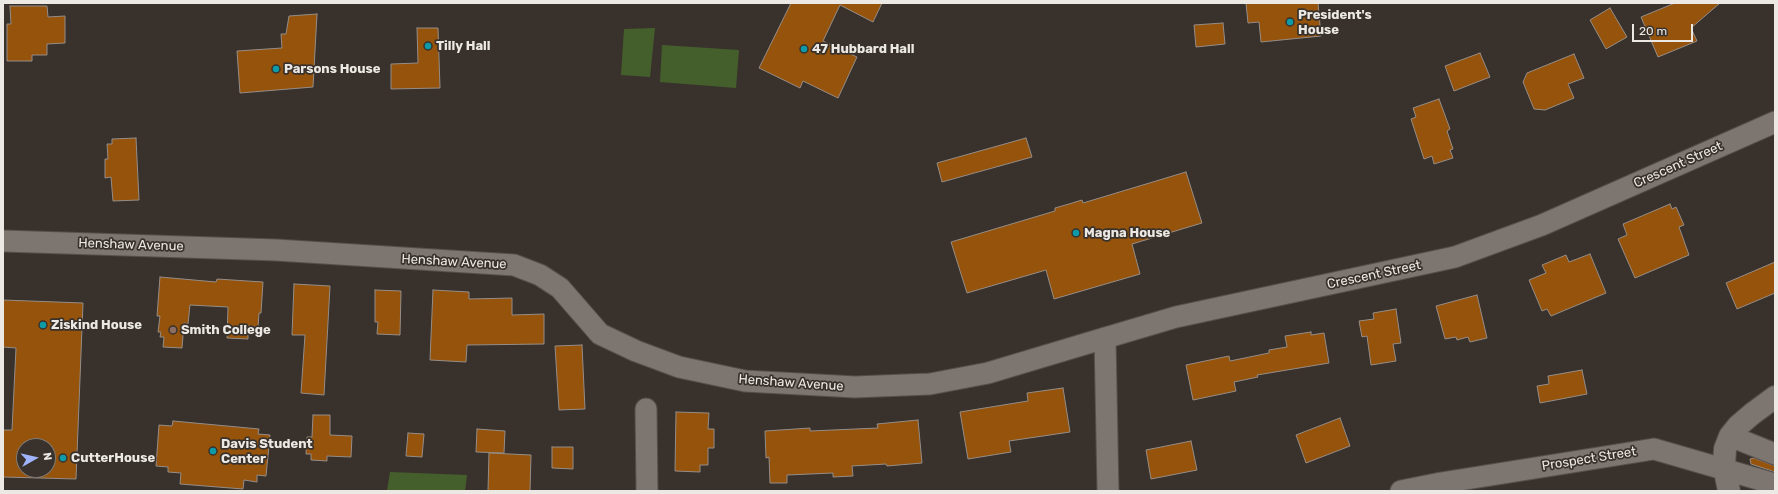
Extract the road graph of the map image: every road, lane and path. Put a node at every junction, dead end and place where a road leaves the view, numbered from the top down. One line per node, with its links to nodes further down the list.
1 (1775, 122): 3 (street, Crescent Street)
2 (3, 241): 3 (street, Henshaw Avenue)
3 (1105, 338): 10 (street)
4 (1775, 397): 6 (main road)
5 (646, 408): 9 (street)
6 (1730, 436): 7 (street); 12 (main road)
7 (1775, 454)
8 (1775, 484): 11 (street, Prospect Street)
9 (647, 491)
10 (1108, 491)
11 (1401, 491)
12 (1729, 491)

